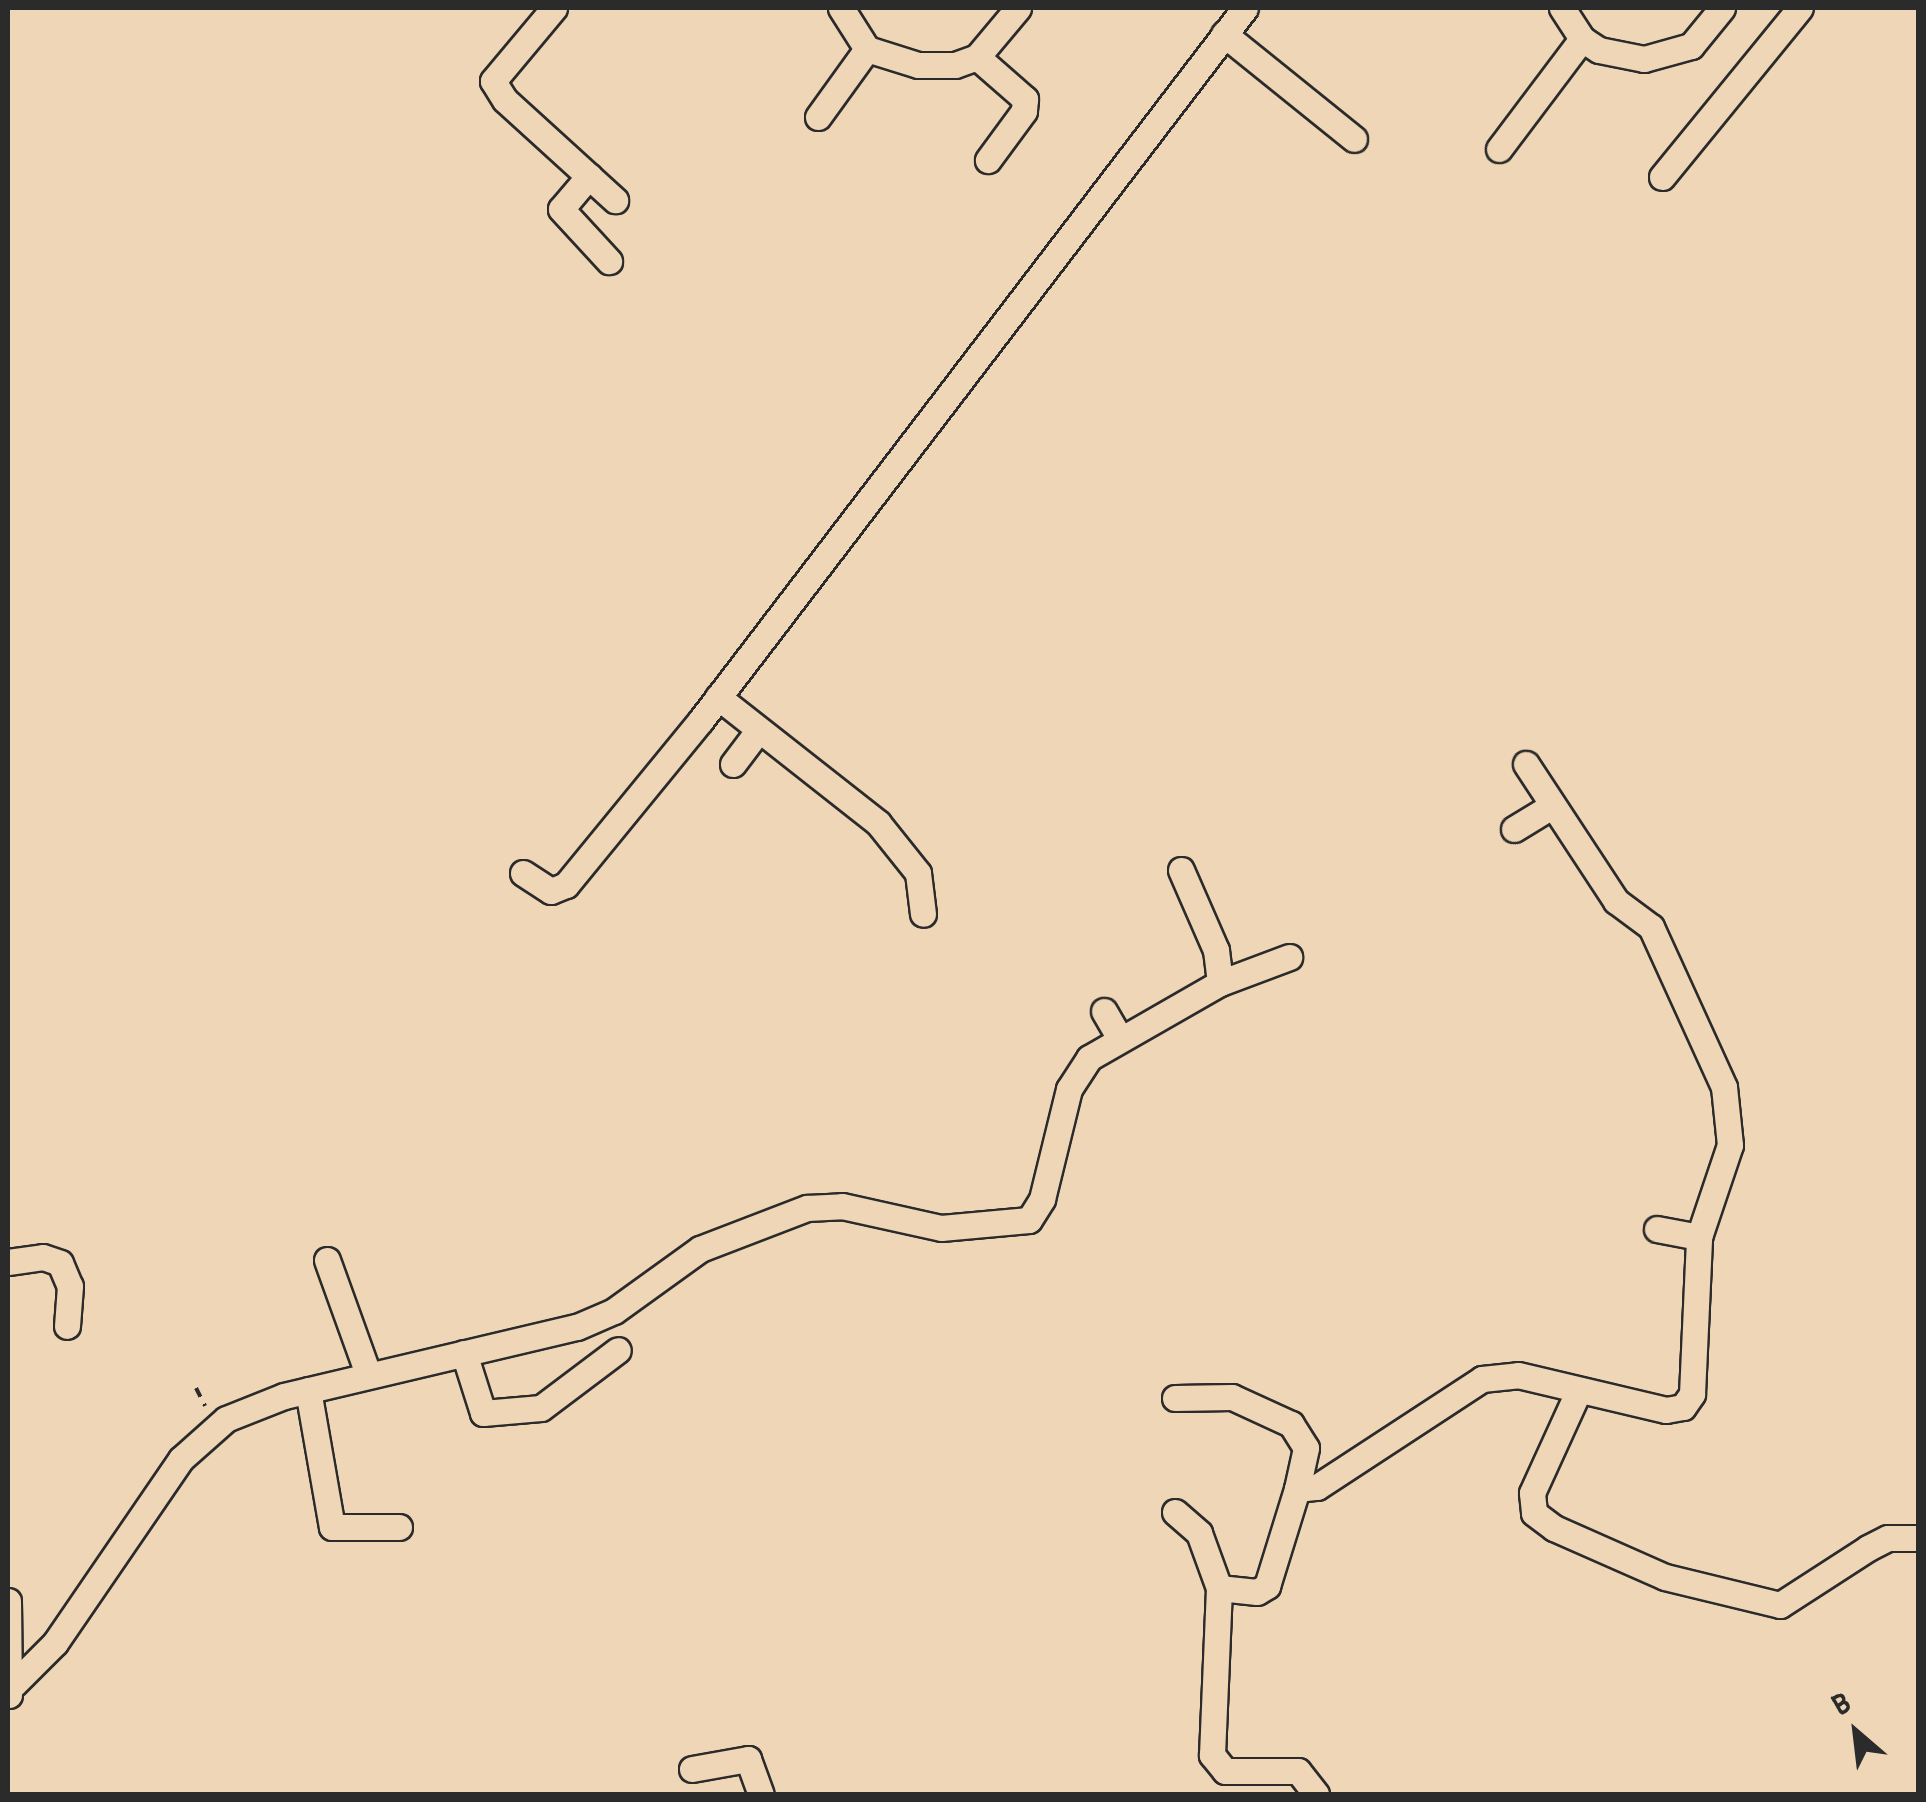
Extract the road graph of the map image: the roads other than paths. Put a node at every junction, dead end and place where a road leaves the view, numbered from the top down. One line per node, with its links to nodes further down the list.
1 (554, 8): 16 (street)
2 (841, 8): 10 (street)
3 (1018, 8): 11 (street)
4 (1245, 8): 8 (street)
5 (1562, 8): 9 (street)
6 (1722, 8): 9 (street)
7 (1800, 8): 17 (street)
8 (1224, 34): 13 (street); 20 (street)
9 (1582, 39): 14 (street)
10 (867, 50): 11 (street); 12 (street)
11 (978, 57): 15 (street)
12 (818, 117)
13 (1354, 139)
14 (1499, 149)
15 (988, 160)
16 (589, 176): 18 (street); 19 (street)
17 (1662, 178)
18 (616, 200)
19 (609, 261)
20 (718, 697): 21 (street); 27 (street)
21 (758, 731): 22 (street); 28 (street)
22 (732, 764)
23 (1526, 764): 24 (street)
24 (1550, 808): 25 (street); 34 (street)
25 (1514, 829)
26 (1182, 870): 30 (street)
27 (524, 873)
28 (923, 914)
29 (1289, 957): 30 (street)
30 (1220, 983): 32 (street)
31 (1104, 1011): 32 (street)
32 (1118, 1035): 39 (street)
33 (1658, 1230): 34 (street)
34 (1699, 1237): 42 (street)
35 (327, 1260): 40 (street)
36 (8, 1262): 37 (street)
37 (67, 1326)
38 (618, 1350): 39 (street)
39 (464, 1353): 40 (street)
40 (368, 1374): 41 (street)
41 (308, 1390): 46 (street); 50 (street)
42 (1578, 1392): 44 (street); 47 (street)
43 (1175, 1398): 44 (street)
44 (1297, 1488): 48 (street)
45 (1175, 1512): 48 (street)
46 (399, 1526)
47 (1918, 1538)
48 (1218, 1588): 53 (street)
49 (8, 1606): 50 (street)
50 (9, 1693)
51 (692, 1768): 52 (street)
52 (761, 1794)
53 (1316, 1794)

